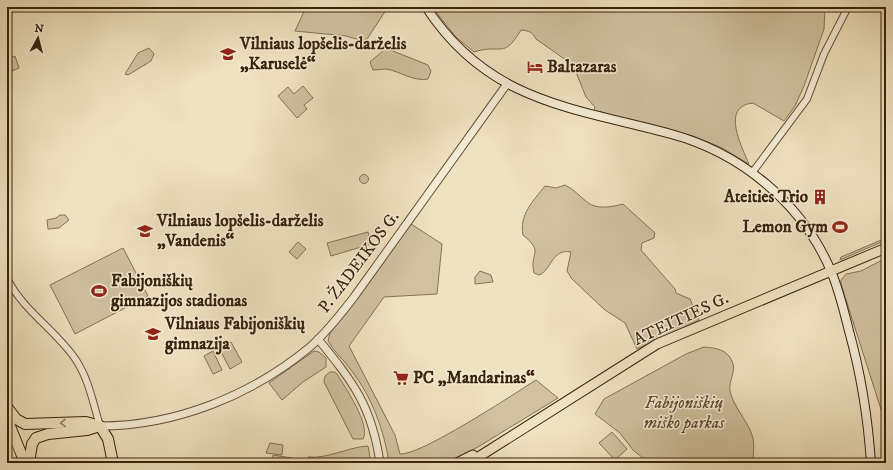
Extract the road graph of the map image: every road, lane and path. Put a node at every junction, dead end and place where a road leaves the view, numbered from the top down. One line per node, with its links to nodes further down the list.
1 (426, 7): 3 (main road)
2 (848, 7): 4 (street)
3 (507, 84): 4 (main road); 8 (street, P. ŽADEIKOS G.)
4 (752, 173): 6 (main road)
5 (886, 248): 6 (main road, ATEITIES G.)
6 (831, 272): 12 (main road, ATEITIES G.); 22 (main road)
7 (7, 278): 11 (street)
8 (318, 339): 11 (street, P. ŽADEIKOS G.); 19 (street)
9 (7, 407): 11 (highway, one-way to 9)
10 (7, 419): 15 (highway)
11 (100, 426): 16 (highway); 17 (highway); 18 (highway)
12 (501, 441): 20 (main road, ATEITIES G.); 21 (main road, ATEITIES G.)
13 (7, 447): 14 (highway)
14 (13, 463)
15 (25, 463)
16 (29, 463)
17 (106, 463)
18 (113, 463)
19 (380, 463)
20 (457, 463)
21 (469, 463)
22 (871, 463)

